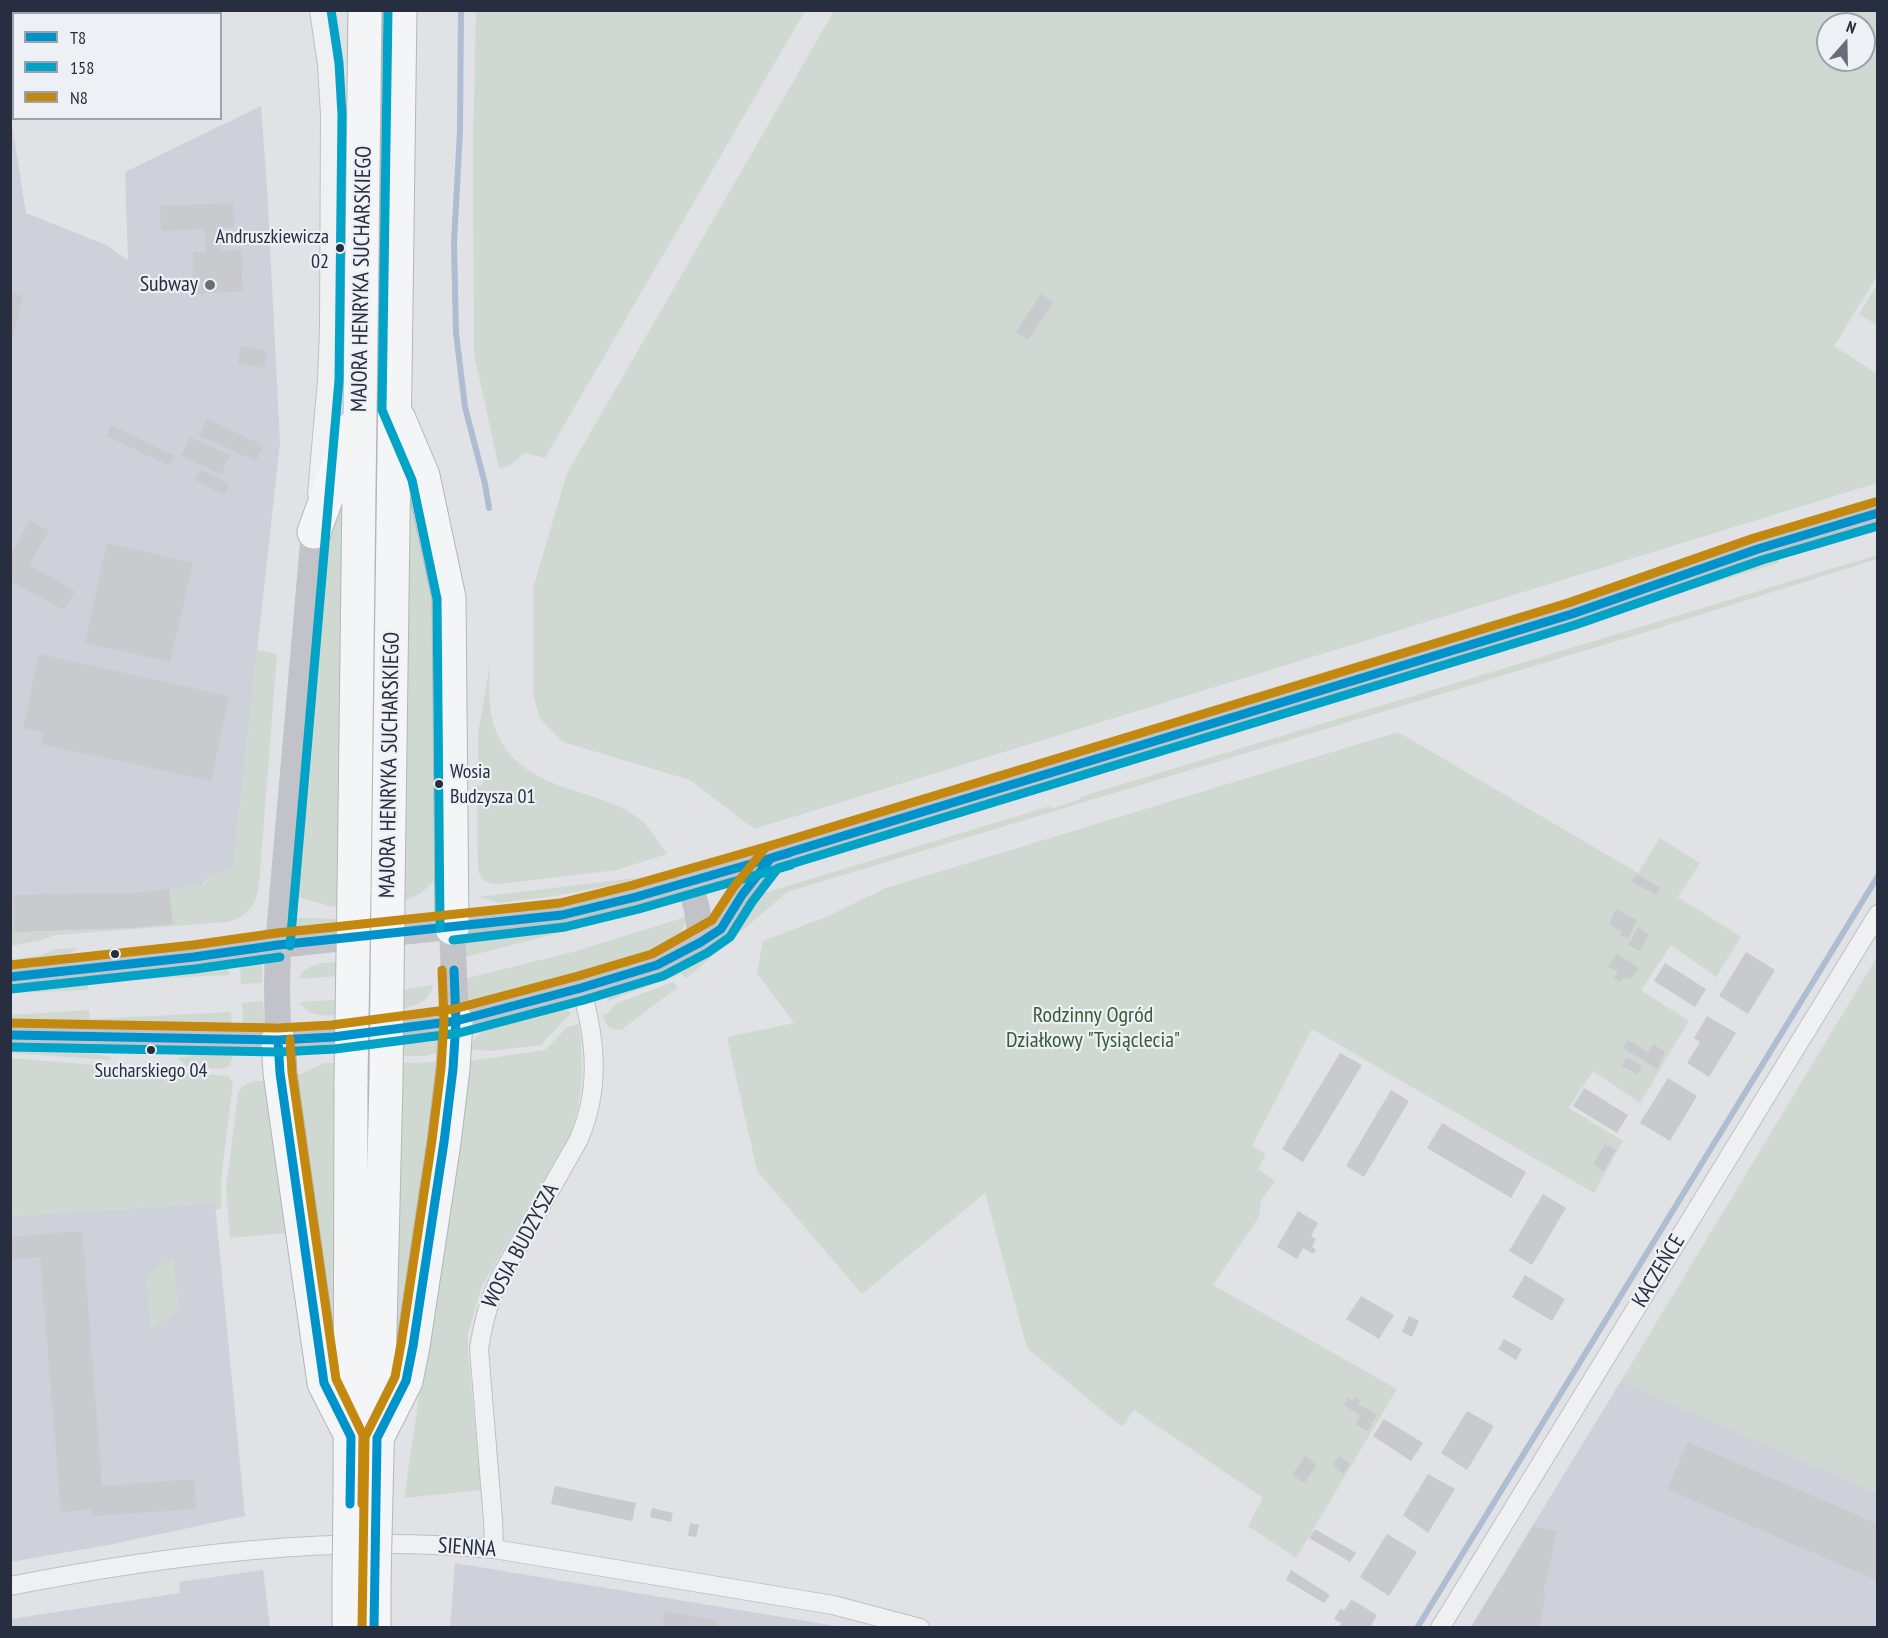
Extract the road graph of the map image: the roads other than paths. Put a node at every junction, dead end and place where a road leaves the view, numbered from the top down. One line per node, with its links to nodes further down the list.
1 (319, 10): 7 (street, MAJORA HENRYKA SUCHARSKIEGO)
2 (365, 10): 4 (highway, MAJORA HENRYKA SUCHARSKIEGO)
3 (400, 10): 5 (highway, MAJORA HENRYKA SUCHARSKIEGO)
4 (360, 407): 7 (highway); 19 (highway, MAJORA HENRYKA SUCHARSKIEGO, bridge)
5 (394, 409): 11 (highway); 19 (highway, MAJORA HENRYKA SUCHARSKIEGO, bridge)
6 (1878, 513): 8 (street)
7 (314, 532): 13 (street, MAJORA HENRYKA SUCHARSKIEGO)
8 (771, 858): 9 (street); 12 (street)
9 (689, 882): 11 (street); 12 (street)
10 (1878, 914): 26 (street, KACZEŃCE)
11 (453, 928): 13 (street); 16 (street)
12 (701, 942): 15 (street)
13 (278, 945): 14 (street); 18 (street, MAJORA HENRYKA SUCHARSKIEGO)
14 (10, 977)
15 (581, 988): 16 (street); 20 (street, WOSIA BUDZYSZA)
16 (456, 1021): 18 (street); 19 (highway)
17 (10, 1035): 18 (street)
18 (278, 1040): 19 (highway)
19 (364, 1438): 21 (highway, MAJORA HENRYKA SUCHARSKIEGO, bridge)
20 (494, 1549): 22 (street, SIENNA); 25 (street, SIENNA)
21 (362, 1582): 23 (highway, MAJORA HENRYKA SUCHARSKIEGO); 24 (highway, MAJORA HENRYKA SUCHARSKIEGO)
22 (10, 1586)
23 (349, 1628)
24 (374, 1628)
25 (920, 1628)
26 (1440, 1628)

